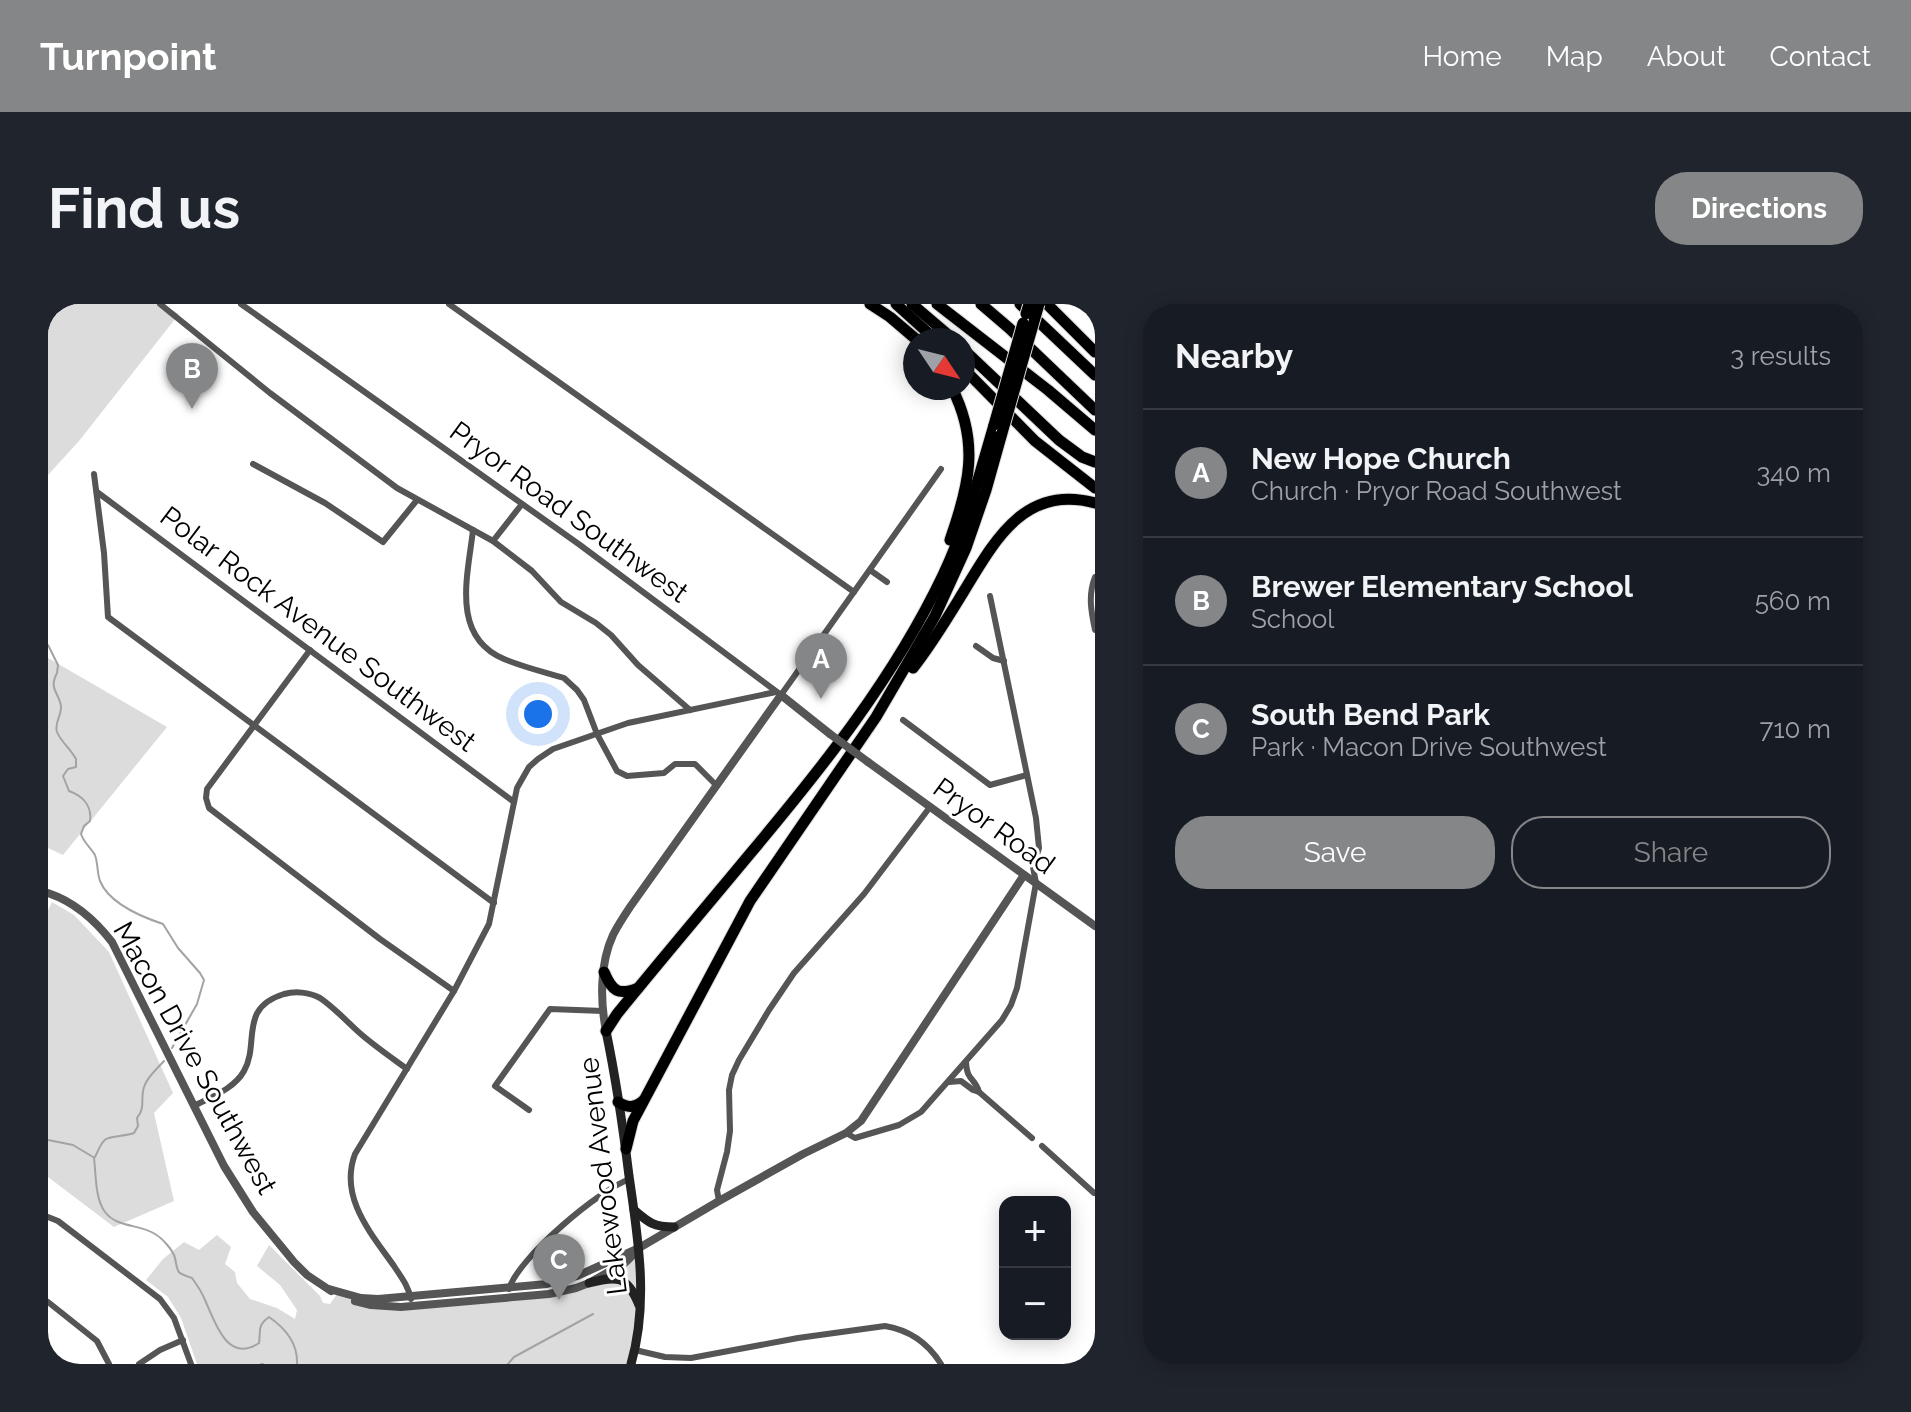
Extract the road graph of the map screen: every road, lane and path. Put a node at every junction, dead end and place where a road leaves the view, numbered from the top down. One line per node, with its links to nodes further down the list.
1 (160, 304): 31 (street)
2 (241, 304): 33 (street, Pryor Road Southwest)
3 (449, 304): 39 (street)
4 (870, 304): 13 (highway)
5 (896, 304): 14 (highway)
6 (912, 304): 15 (highway)
7 (937, 304): 24 (highway)
8 (981, 304): 22 (highway)
9 (1039, 304): 23 (highway, bridge)
10 (1047, 304): 12 (highway)
11 (1026, 307): 19 (highway); 23 (highway, bridge)
12 (1060, 317): 16 (highway); 17 (highway)
13 (903, 328)
14 (923, 328)
15 (940, 328)
16 (1095, 337)
17 (1095, 352)
18 (975, 360): 25 (highway)
19 (1095, 375)
20 (975, 380): 29 (highway)
21 (957, 400): 44 (highway)
22 (1095, 410)
23 (998, 429): 44 (highway); 48 (highway)
24 (1095, 430)
25 (1095, 462)
26 (253, 464): 31 (street)
27 (941, 469): 36 (street)
28 (94, 474): 30 (street)
29 (1095, 488)
30 (97, 492): 43 (street, Polar Rock Avenue Southwest); 50 (street)
31 (417, 500): 34 (street)
32 (1095, 503): 48 (highway)
33 (522, 504): 35 (street); 46 (street, Pryor Road Southwest)
34 (473, 530): 35 (street); 51 (street)
35 (493, 541): 47 (street)
36 (870, 570): 38 (street); 39 (street)
37 (1095, 577): 41 (street)
38 (887, 582)
39 (854, 592): 46 (street)
40 (990, 596): 45 (street)
41 (1095, 630)
42 (976, 646): 45 (street)
43 (310, 650): 50 (street); 55 (street, Polar Rock Avenue Southwest)
44 (902, 651): 64 (highway)
45 (1004, 661): 53 (street)
46 (779, 693): 47 (street); 52 (street, Pryor Road Southwest, bridge); 54 (street)
47 (690, 710): 51 (street)
48 (876, 717): 72 (highway)
49 (903, 720): 53 (street)
50 (254, 725): 61 (street); 65 (street)
51 (597, 734): 54 (street); 55 (street)
52 (868, 762): 56 (street, Pryor Road)
53 (1027, 775): 57 (street)
54 (716, 785): 63 (street)
55 (514, 802): 61 (street)
56 (930, 807): 58 (street, Pryor Road); 82 (street)
57 (1033, 867): 58 (street); 59 (street)
58 (1024, 875): 59 (street, Pryor Road); 76 (street)
59 (1036, 883): 62 (street, Pryor Road); 68 (street)
60 (48, 893): 74 (street, Macon Drive Southwest)
61 (494, 903): 65 (street)
62 (1095, 926)
63 (604, 972): 64 (highway); 66 (street)
64 (638, 988): 67 (highway)
65 (454, 991): 69 (street)
66 (603, 1011): 67 (street); 75 (street)
67 (606, 1031): 73 (main road, Lakewood Avenue)
68 (966, 1062): 70 (street); 71 (street)
69 (407, 1069): 74 (street); 89 (street)
70 (949, 1082): 71 (street); 76 (street)
71 (979, 1092): 77 (street)
72 (644, 1100): 73 (highway); 79 (highway)
73 (618, 1102): 79 (main road, Lakewood Avenue)
74 (194, 1106): 89 (street, Macon Drive Southwest)
75 (529, 1110)
76 (846, 1133): 82 (street)
77 (1032, 1138)
78 (1042, 1146): 81 (street)
79 (626, 1149): 80 (main road, Lakewood Avenue)
80 (630, 1179): 83 (main road, Lakewood Avenue); 88 (street)
81 (1094, 1193)
82 (719, 1201): 85 (street)
83 (634, 1210): 85 (main road); 86 (main road, Lakewood Avenue)
84 (48, 1217): 92 (street)
85 (674, 1227): 86 (street)
86 (639, 1248): 87 (street, Macon Drive Southwest); 88 (street, Macon Drive Southwest); 91 (main road, Lakewood Avenue)
87 (589, 1283): 89 (street, Macon Drive Southwest); 91 (main road)
88 (509, 1289): 89 (street, Macon Drive Southwest)
89 (411, 1301)
90 (48, 1302): 94 (street)
91 (641, 1308): 93 (main road, Lakewood Avenue)
92 (183, 1340): 95 (street); 96 (street)
93 (635, 1350): 97 (main road, Lakewood Avenue); 98 (street)
94 (109, 1364)
95 (139, 1364)
96 (191, 1364)
97 (631, 1364)
98 (941, 1364)

